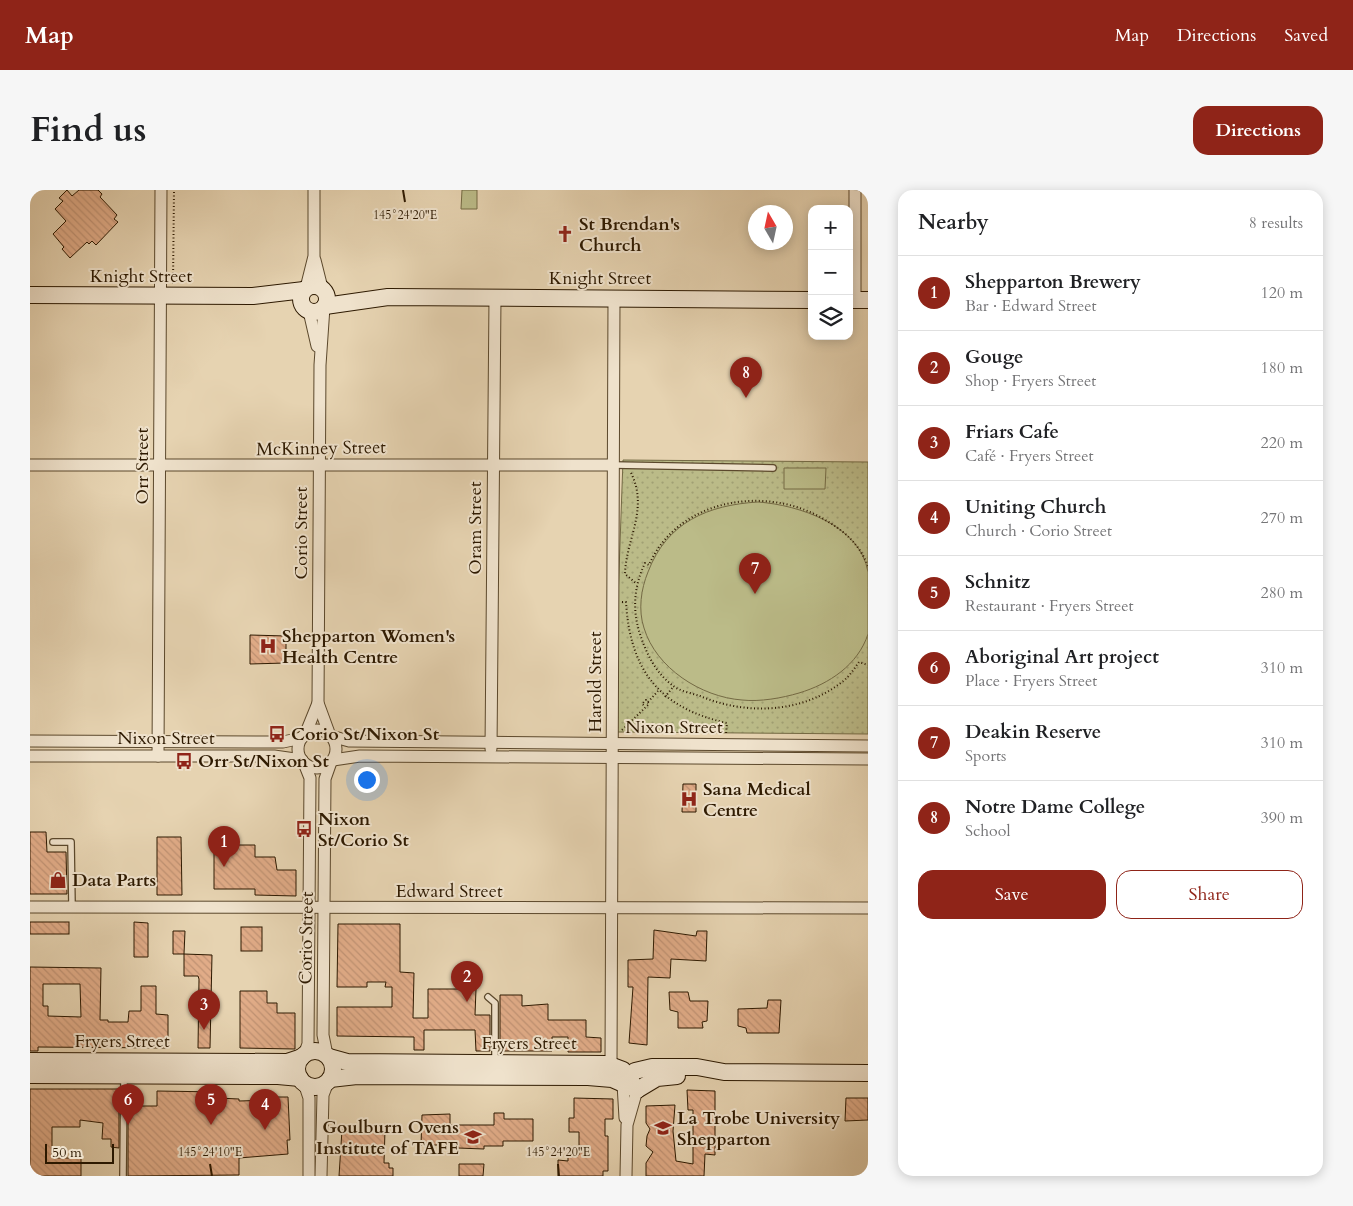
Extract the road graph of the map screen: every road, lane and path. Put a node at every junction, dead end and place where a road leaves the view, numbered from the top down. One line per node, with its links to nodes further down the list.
1 (161, 190): 7 (street, Orr Street)
2 (174, 190): 5 (path)
3 (314, 190): 8 (street, Corio Street)
4 (855, 190): 12 (street)
5 (173, 284)
6 (30, 295): 7 (street, Knight Street)
7 (160, 296): 8 (street, Knight Street); 16 (street, Orr Street)
8 (315, 298): 9 (street, Knight Street); 17 (street, Corio Street)
9 (494, 298): 10 (street, Knight Street); 14 (street, Oram Street)
10 (614, 299): 11 (street, Knight Street); 15 (street, Harold Street)
11 (808, 300)
12 (858, 300)
13 (30, 465): 16 (street, McKinney Street)
14 (493, 465): 15 (street, McKinney Street); 17 (street, McKinney Street); 34 (street, Oram Street)
15 (613, 465): 18 (lane); 22 (street, Harold Street)
16 (160, 466): 17 (street, McKinney Street); 33 (street, Orr Street)
17 (319, 466): 27 (street, Corio Street)
18 (626, 466): 19 (lane); 21 (path)
19 (773, 468)
20 (868, 566): 21 (path)
21 (636, 584): 24 (path)
22 (612, 602): 25 (path); 35 (street, Harold Street)
23 (868, 666): 24 (path)
24 (673, 687): 26 (path)
25 (658, 691): 26 (path); 28 (path)
26 (665, 696): 30 (path)
27 (318, 703): 29 (street, Corio Street); 31 (street, Corio Street)
28 (618, 733)
29 (330, 734): 31 (street); 34 (street, Nixon Street); 42 (street)
30 (726, 734)
31 (303, 736): 33 (street, Nixon Street); 43 (street)
32 (30, 741): 33 (street, Nixon Street)
33 (158, 742): 38 (street, Orr Street)
34 (491, 742): 35 (street, Nixon Street); 40 (street, Oram Street)
35 (612, 744): 36 (street, Nixon Street); 39 (street, Harold Street)
36 (868, 746)
37 (30, 756): 38 (street, Nixon Street)
38 (158, 756): 43 (street, Nixon Street)
39 (612, 757): 40 (street, Nixon Street); 41 (street, Nixon Street); 48 (street, Harold Street)
40 (491, 758): 42 (street, Nixon Street)
41 (868, 759)
42 (332, 761): 43 (street); 50 (street, Corio Street)
43 (303, 762): 47 (street, Corio Street)
44 (53, 842): 46 (lane)
45 (30, 907): 46 (street, Edward Street)
46 (72, 907): 47 (street, Edward Street)
47 (310, 908): 50 (street, Edward Street); 52 (street, Corio Street)
48 (611, 908): 49 (street, Edward Street); 50 (street, Edward Street); 56 (street, Harold Street)
49 (868, 908)
50 (324, 909): 53 (street, Corio Street)
51 (488, 997): 55 (lane)
52 (303, 1056): 53 (street); 57 (street, Fryers Street); 63 (street)
53 (328, 1056): 58 (street, Fryers Street); 62 (street)
54 (30, 1060): 57 (street, Fryers Street)
55 (494, 1063): 58 (street, Fryers Street); 59 (street, Fryers Street)
56 (610, 1065): 59 (street, Fryers Street); 64 (street, Fryers Street)
57 (124, 1069): 61 (street, Fryers Street); 63 (street, Fryers Street); 65 (lane)
58 (465, 1070): 59 (street, Fryers Street); 62 (street, Fryers Street)
59 (588, 1070): 64 (street, Fryers Street)
60 (868, 1073): 64 (street)
61 (30, 1075)
62 (329, 1080): 63 (street); 67 (street)
63 (302, 1081): 66 (street)
64 (629, 1083): 68 (street)
65 (123, 1176)
66 (308, 1176)
67 (321, 1176)
68 (626, 1176)

